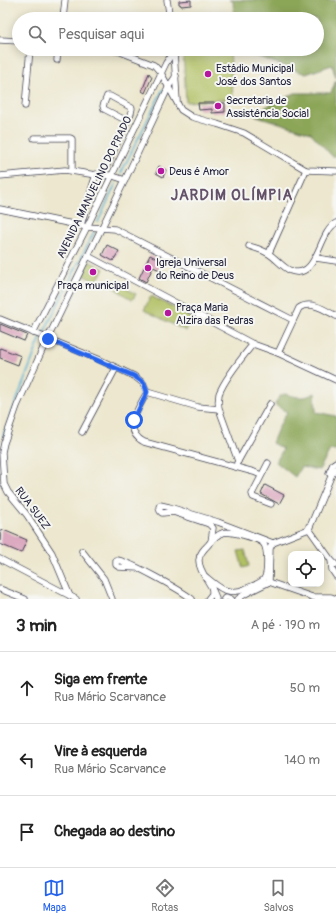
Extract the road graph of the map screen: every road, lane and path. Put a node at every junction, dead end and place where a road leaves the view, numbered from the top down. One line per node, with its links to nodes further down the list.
1 (65, 0): 3 (street)
2 (167, 0): 4 (street)
3 (64, 12)
4 (169, 12)
5 (0, 40): 6 (street)
6 (12, 41)
7 (29, 56): 17 (street)
8 (57, 56): 12 (street)
9 (132, 56): 13 (street)
10 (170, 56): 13 (street, AVENIDA MANUELINO DO PRADO)
11 (174, 56): 14 (street)
12 (57, 60)
13 (161, 73): 15 (street); 24 (street, AVENIDA MANUELINO DO PRADO)
14 (176, 76): 15 (street); 16 (street)
15 (169, 86): 16 (street); 26 (street)
16 (177, 103): 21 (street)
17 (25, 106)
18 (127, 121): 18 (street); 23 (street)
19 (34, 138): 20 (street)
20 (72, 170): 23 (street); 25 (street)
21 (306, 170): 22 (street); 32 (street)
22 (336, 171)
23 (99, 175): 24 (street); 29 (street)
24 (110, 175): 26 (street); 29 (street, AVENIDA MANUELINO DO PRADO)
25 (0, 176)
26 (125, 180): 30 (street)
27 (0, 209): 29 (street)
28 (336, 223): 34 (street)
29 (84, 226): 30 (street); 39 (street, AVENIDA MANUELINO DO PRADO)
30 (102, 227): 33 (street); 38 (street)
31 (249, 246): 32 (street)
32 (269, 253): 34 (street)
33 (88, 256): 40 (street); 41 (street)
34 (316, 258): 35 (street)
35 (336, 261)
36 (336, 316): 38 (street)
37 (0, 319): 39 (street)
38 (293, 320): 42 (street)
39 (33, 333): 40 (street)
40 (48, 339): 43 (street); 69 (street, RUA SUEZ)
41 (253, 344): 42 (street); 47 (street)
42 (278, 353): 44 (street)
43 (116, 368): 45 (street); 48 (street)
44 (336, 380)
45 (147, 392): 47 (street); 52 (street)
46 (270, 404): 49 (street)
47 (219, 410): 49 (street)
48 (82, 432)
49 (238, 461): 52 (street)
50 (268, 462): 54 (street)
51 (336, 462): 56 (street)
52 (236, 467): 54 (street)
53 (336, 468): 56 (street)
54 (261, 475): 55 (street)
55 (270, 504)
56 (309, 529): 58 (street); 61 (street)
57 (211, 542): 58 (street); 64 (street); 64 (street)
58 (273, 543): 66 (street)
59 (82, 551): 73 (street)
60 (0, 559): 69 (street)
61 (331, 560): 62 (street); 65 (street)
62 (336, 565)
63 (138, 568): 70 (street)
64 (205, 576): 68 (street)
65 (336, 576)
66 (269, 582): 71 (street); 79 (street)
67 (0, 588): 72 (street)
68 (212, 588): 75 (street); 76 (street)
69 (74, 598)
70 (191, 598): 74 (street)
71 (316, 598): 80 (street)
72 (25, 599)
73 (112, 599)
74 (198, 599)
75 (208, 599)
76 (216, 599)
77 (224, 599): 78 (street)
78 (231, 599)
79 (238, 599)
80 (336, 599)

